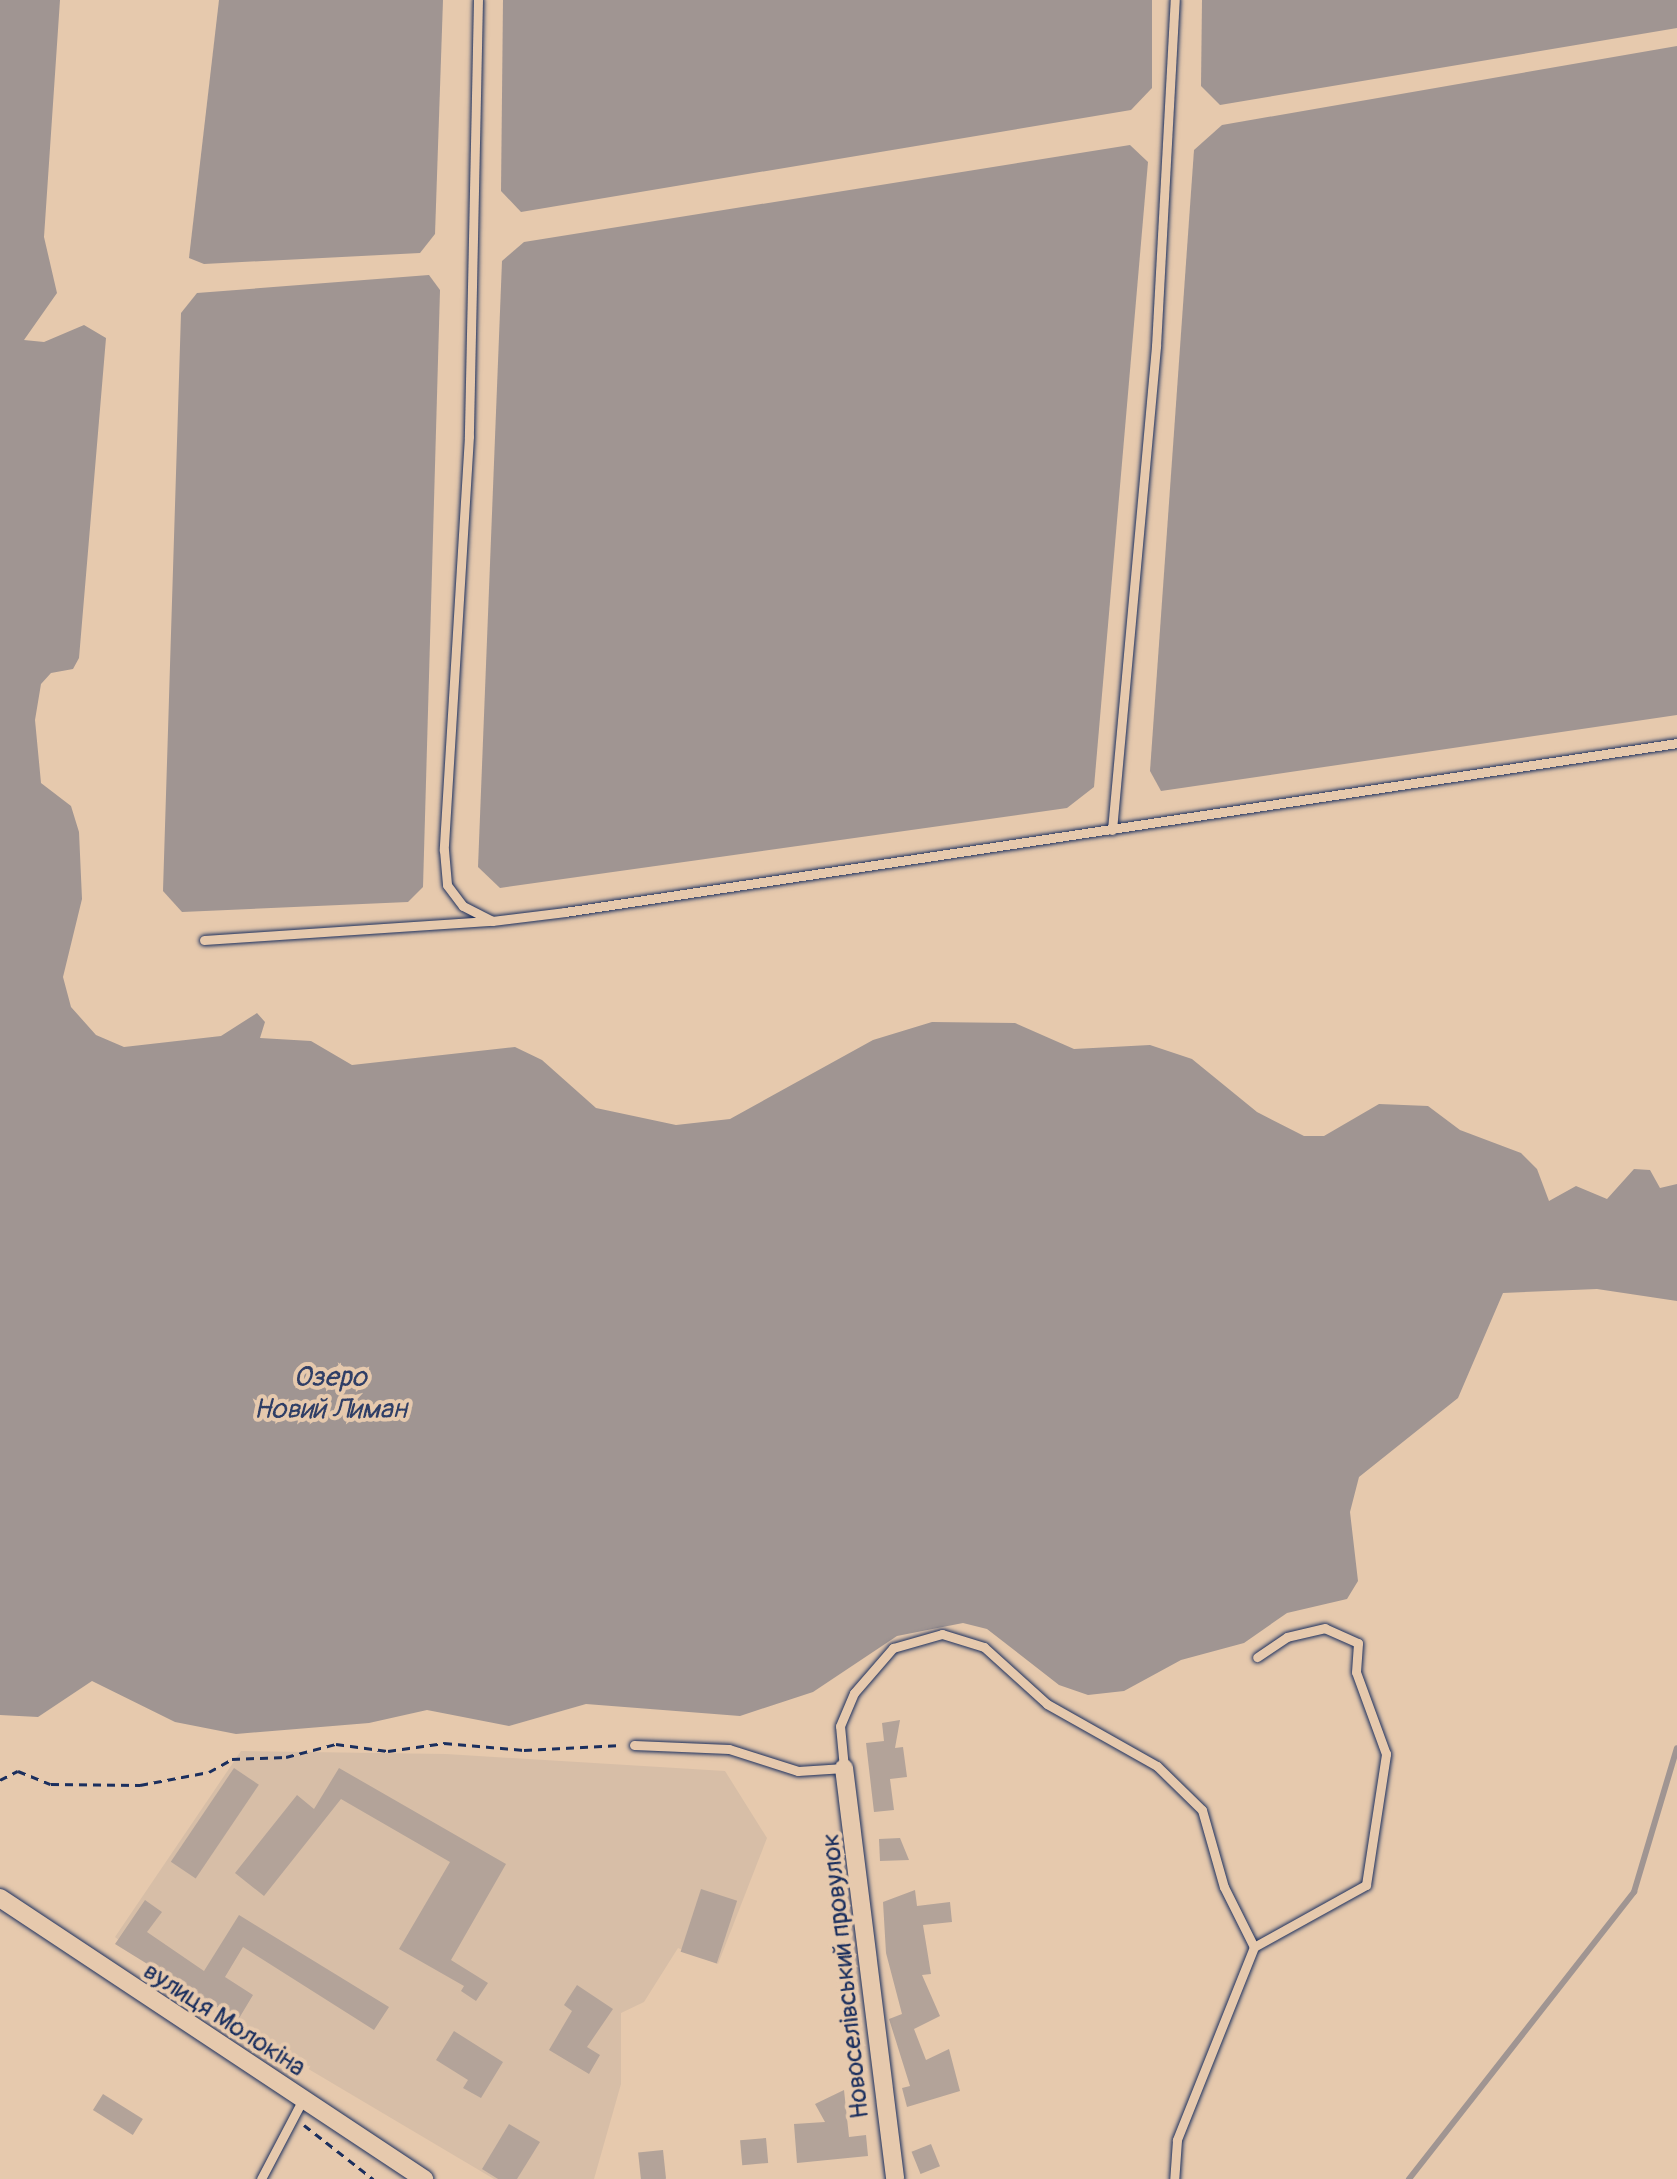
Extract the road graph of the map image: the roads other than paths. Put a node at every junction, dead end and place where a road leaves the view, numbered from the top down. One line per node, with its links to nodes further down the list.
1 (478, 0): 5 (lane)
2 (1175, 0): 4 (lane)
3 (1677, 743): 4 (lane)
4 (1112, 830): 5 (lane)
5 (492, 921): 6 (lane)
6 (204, 940)
7 (1257, 1657): 11 (lane)
8 (634, 1745): 9 (lane)
9 (844, 1768): 11 (lane); 15 (street, Новоселівський провулок)
10 (0, 1898): 12 (street, вулиця Молокіна)
11 (1254, 1947): 16 (lane)
12 (298, 2108): 13 (lane); 14 (street, вулиця Молокіна)
13 (261, 2179)
14 (424, 2179)
15 (895, 2179)
16 (1174, 2179)

